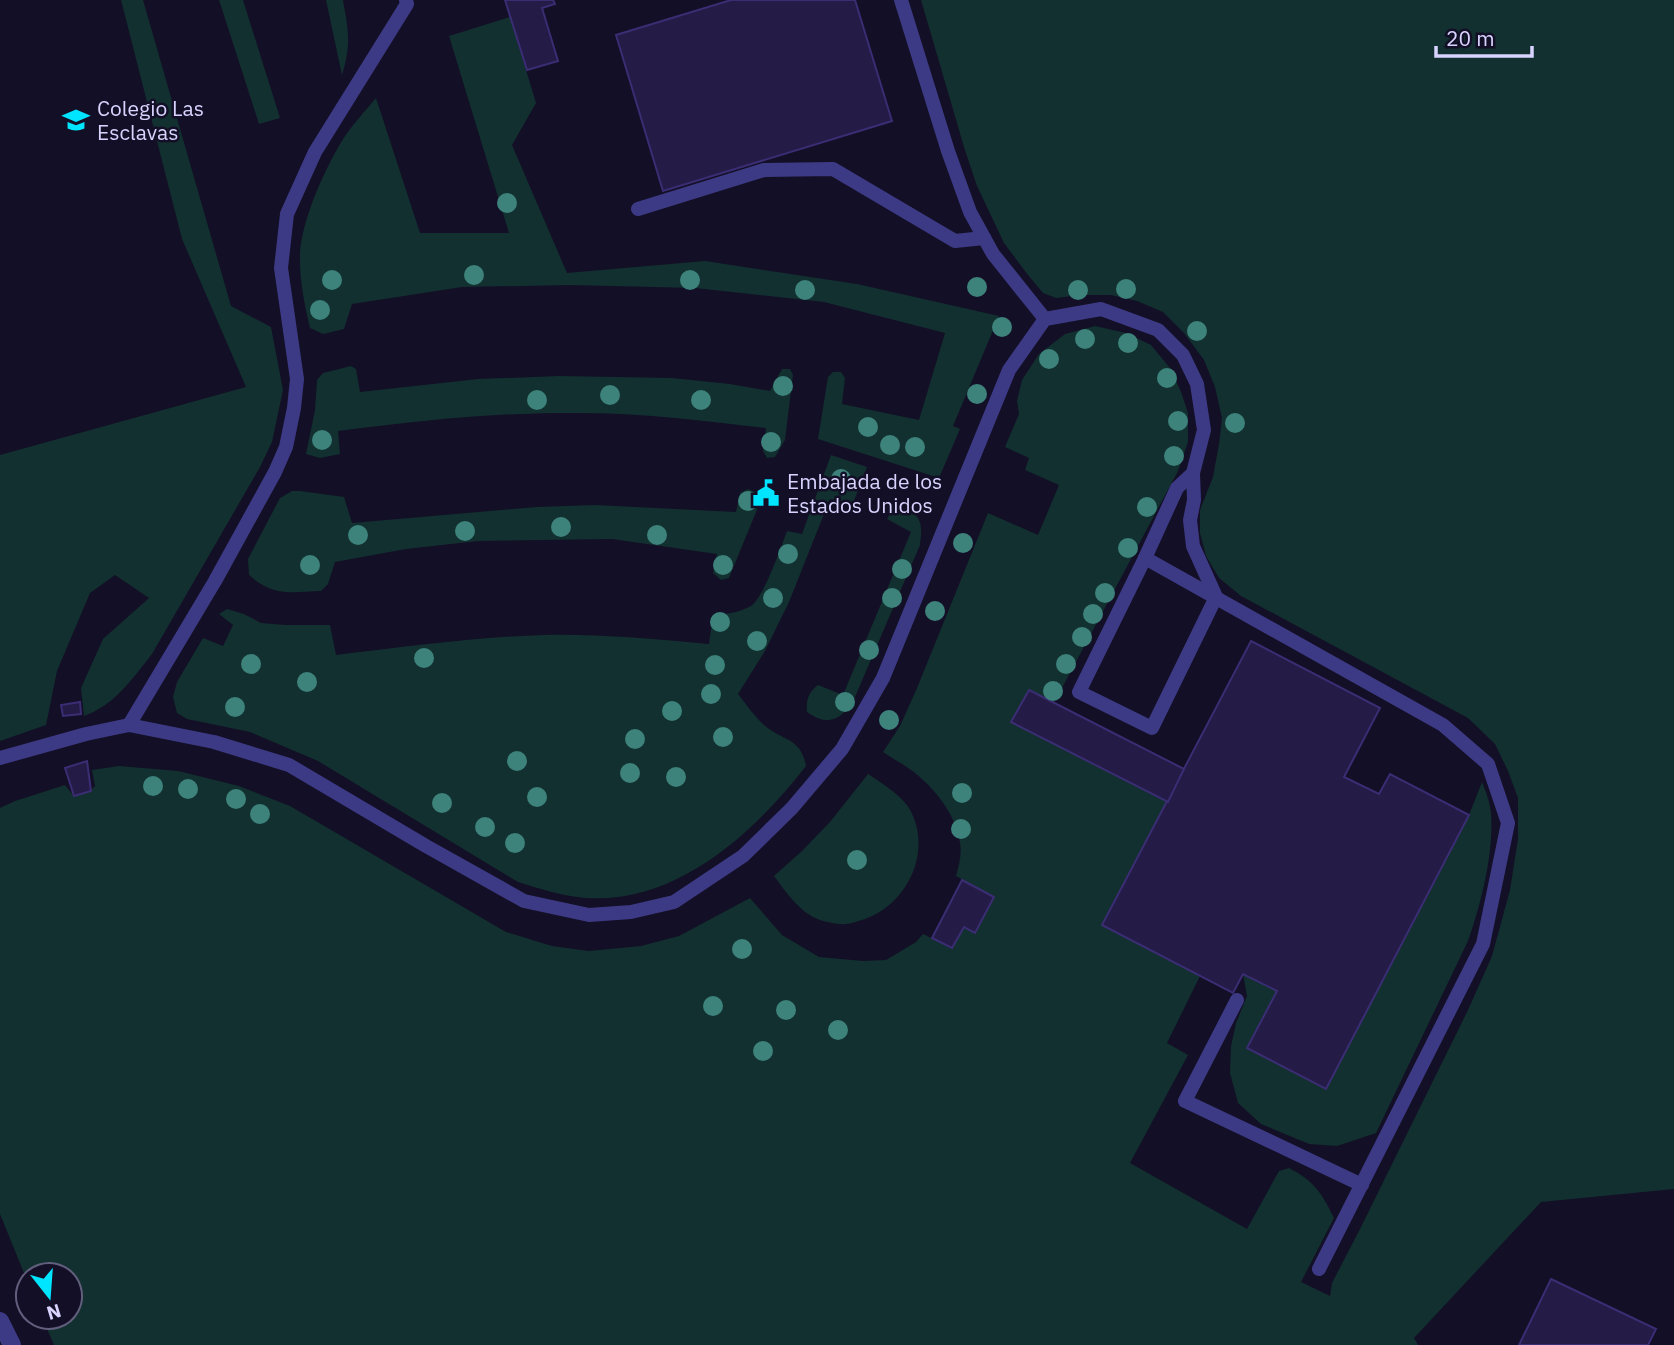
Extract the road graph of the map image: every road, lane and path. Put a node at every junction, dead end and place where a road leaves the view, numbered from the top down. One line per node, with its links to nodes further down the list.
1 (406, 0): 9 (lane)
2 (901, 0): 4 (lane)
3 (638, 209): 4 (lane)
4 (984, 238): 5 (lane)
5 (1045, 319): 6 (lane); 9 (lane)
6 (1194, 473): 7 (lane); 8 (lane)
7 (1145, 558): 8 (lane); 8 (lane)
8 (1216, 597): 12 (lane)
9 (129, 725): 10 (lane)
10 (0, 758)
11 (1237, 1000): 12 (lane)
12 (1362, 1185): 13 (lane)
13 (1319, 1269)
14 (0, 1321): 15 (street)
15 (12, 1345)

